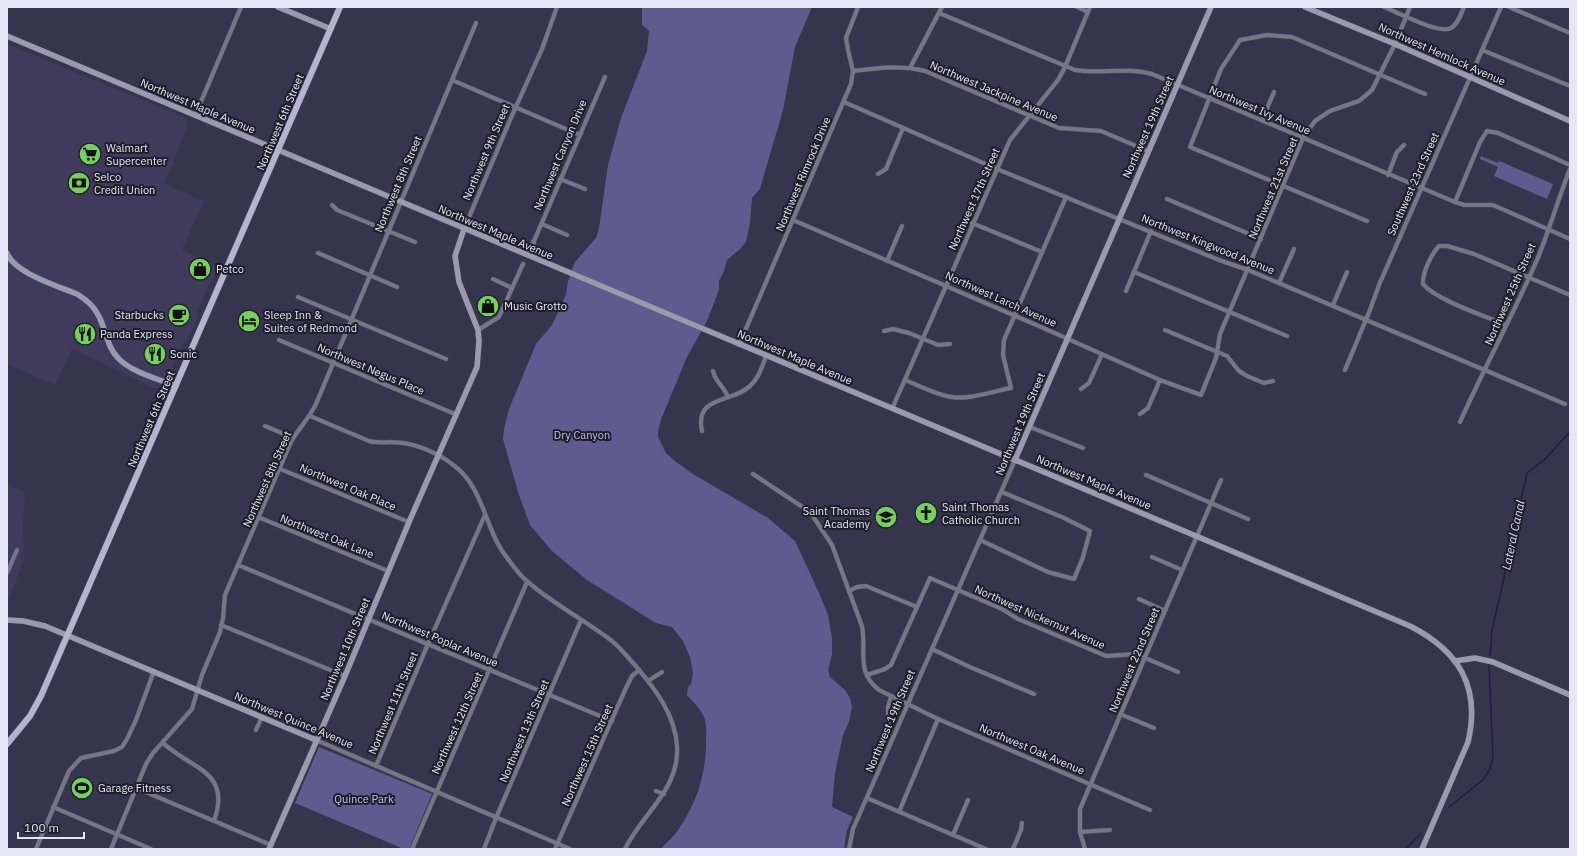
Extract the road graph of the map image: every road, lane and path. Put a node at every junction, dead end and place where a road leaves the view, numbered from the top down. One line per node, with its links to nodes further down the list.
1 (242, 7): 38 (street)
2 (278, 7): 19 (street)
3 (340, 7): 19 (main road, Northwest 6th Street)
4 (557, 7): 37 (street, Northwest 9th Street)
5 (858, 7): 26 (street)
6 (942, 7): 16 (street)
7 (1077, 7): 15 (street)
8 (1211, 7): 31 (street, Northwest 19th Street)
9 (1305, 7): 22 (street, Northwest Hemlock Avenue)
10 (1384, 7): 17 (street)
11 (1410, 7): 17 (street, Northwest 21st Street)
12 (1464, 7): 17 (street)
13 (1501, 7): 23 (street, Southwest 23rd Street)
14 (1509, 7): 20 (street)
15 (1089, 9): 24 (street, Northwest 17th Street)
16 (939, 13): 24 (street, Northwest Ivy Avenue); 25 (street)
17 (1406, 16): 22 (street, Northwest 21st Street)
18 (476, 23): 30 (street, Northwest 8th Street)
19 (331, 29): 46 (main road, Northwest 6th Street)
20 (1570, 34)
21 (10, 37): 38 (street, Northwest Maple Avenue)
22 (1395, 44): 27 (street, Northwest 21st Street); 29 (street, Northwest Hemlock Avenue)
23 (1482, 50): 29 (street, Southwest 23rd Street); 32 (street)
24 (1065, 67): 31 (street, Northwest Ivy Avenue); 39 (street, Northwest 17th Street)
25 (910, 68): 26 (street, Northwest Jackpine Avenue); 39 (street, Northwest Jackpine Avenue)
26 (854, 70): 36 (street, Northwest Rimrock Drive)
27 (1380, 75): 34 (street); 35 (street); 44 (street, Northwest 21st Street)
28 (605, 77): 43 (street, Northwest Canyon Drive)
29 (1470, 78): 41 (street, Northwest Hemlock Avenue); 55 (street, Southwest 23rd Street)
30 (452, 80): 37 (street); 59 (street, Northwest 8th Street)
31 (1178, 85): 35 (street, Northwest Ivy Avenue); 47 (street, Northwest 19th Street)
32 (1570, 86)
33 (1274, 92): 40 (street)
34 (1425, 94)
35 (1209, 98): 40 (street, Northwest Ivy Avenue); 54 (street)
36 (844, 102): 42 (street, Northwest Kingwood Avenue); 63 (street, Northwest Rimrock Drive)
37 (516, 107): 43 (street); 68 (street, Northwest 9th Street)
38 (195, 116): 46 (street, Northwest Maple Avenue)
39 (1029, 116): 47 (street, Northwest Jackpine Avenue); 49 (street, Northwest 17th Street)
40 (1262, 120): 44 (street, Northwest Ivy Avenue)
41 (1570, 121)
42 (903, 128): 49 (street, Northwest Kingwood Avenue); 51 (street)
43 (580, 135): 53 (street, Northwest Canyon Drive)
44 (1303, 138): 52 (street, Northwest Ivy Avenue); 54 (street, Northwest 21st Street)
45 (1404, 146): 52 (street)
46 (279, 151): 59 (street, Northwest Maple Avenue); 124 (main road, Northwest 6th Street)
47 (1148, 151): 62 (street, Northwest 19th Street)
48 (1570, 165): 60 (street)
49 (998, 169): 57 (street, Northwest Kingwood Avenue); 65 (street, Northwest 17th Street)
50 (1570, 169): 69 (street, Northwest 25th Street)
51 (878, 174)
52 (1388, 175): 55 (street, Northwest Ivy Avenue)
53 (560, 179): 56 (street); 66 (street, Northwest Canyon Drive)
54 (1284, 186): 64 (street); 73 (street, Northwest 21st Street)
55 (1421, 188): 60 (street, Northwest Ivy Avenue); 102 (street, Southwest 23rd Street)
56 (585, 189)
57 (1066, 198): 62 (street, Northwest Kingwood Avenue); 79 (street)
58 (1167, 199): 73 (street)
59 (400, 202): 68 (street, Northwest Maple Avenue); 70 (street, Northwest 8th Street)
60 (1455, 202): 69 (street, Northwest Ivy Avenue)
61 (332, 205): 70 (street)
62 (1120, 218): 71 (street, Northwest Kingwood Avenue); 109 (street, Northwest 19th Street)
63 (793, 220): 83 (street, Northwest Larch Avenue); 112 (street, Northwest Rimrock Drive)
64 (1367, 221)
65 (972, 223): 79 (street); 93 (street, Northwest 17th Street)
66 (542, 224): 72 (street); 75 (street, Northwest Canyon Drive)
67 (902, 226): 83 (street)
68 (464, 229): 78 (street, Northwest Maple Avenue); 104 (street, Northwest 9th Street)
69 (1548, 230): 74 (street, Northwest Ivy Avenue); 89 (street, Northwest 25th Street)
70 (388, 231): 76 (street); 88 (street, Northwest 8th Street)
71 (1151, 231): 85 (street, Northwest Kingwood Avenue); 86 (street)
72 (567, 234)
73 (1261, 239): 85 (street, Northwest 21st Street)
74 (1570, 239)
75 (534, 241): 78 (street, Northwest Canyon Drive); 82 (street)
76 (415, 242)
77 (1294, 249): 91 (street)
78 (520, 252): 82 (street, Northwest Maple Avenue)
79 (1042, 252): 100 (street)
80 (7, 253): 124 (street)
81 (318, 253): 88 (street)
82 (538, 260): 112 (street, Northwest Maple Avenue)
83 (887, 261): 93 (street, Northwest Larch Avenue)
84 (523, 264): 94 (street)
85 (1248, 270): 91 (street, Northwest Kingwood Avenue); 99 (street, Northwest 21st Street)
86 (1134, 272): 95 (street); 99 (street)
87 (1347, 272): 98 (street)
88 (370, 275): 92 (street); 101 (street, Northwest 8th Street)
89 (1528, 278): 96 (street); 103 (street, Northwest 25th Street); 103 (street)
90 (493, 279): 94 (street)
91 (1280, 283): 98 (street, Northwest Kingwood Avenue)
92 (397, 286)
93 (945, 286): 100 (street, Northwest Larch Avenue); 108 (street, Northwest 17th Street)
94 (512, 288): 104 (street)
95 (1126, 291)
96 (1570, 295)
97 (298, 297): 101 (street)
98 (1333, 306): 102 (street, Northwest Kingwood Avenue)
99 (1230, 312): 107 (street); 113 (street, Northwest 21st Street)
100 (1014, 315): 109 (street, Northwest Larch Avenue); 121 (street)
101 (352, 319): 116 (street); 117 (street, Northwest 8th Street)
102 (1366, 320): 118 (street, Northwest Kingwood Avenue); 119 (street, Southwest 23rd Street)
103 (1506, 325): 118 (street, Northwest 25th Street)
104 (478, 330): 130 (street)
105 (1165, 330): 113 (street)
106 (884, 331): 108 (street)
107 (1287, 336)
108 (922, 338): 111 (street); 121 (street, Northwest 17th Street)
109 (1067, 339): 114 (street, Northwest Larch Avenue); 135 (street, Northwest 19th Street)
110 (279, 340): 117 (street, Northwest Negus Place)
111 (950, 344)
112 (739, 345): 115 (street, Northwest Maple Avenue)
113 (1217, 352): 123 (street); 126 (street, Northwest 21st Street)
114 (1102, 354): 122 (street, Northwest Larch Avenue); 125 (street)
115 (766, 356): 127 (street); 129 (street, Northwest Maple Avenue)
116 (446, 359)
117 (334, 362): 130 (street, Northwest Negus Place); 132 (street, Northwest 8th Street)
118 (1484, 369): 128 (street, Northwest Kingwood Avenue); 133 (street, Northwest 25th Street)
119 (1346, 370)
120 (713, 371): 127 (street)
121 (905, 380): 129 (street, Northwest 17th Street)
122 (1160, 380): 126 (street, Northwest Larch Avenue); 131 (street)
123 (1273, 381)
124 (176, 386): 169 (main road, Northwest 6th Street)
125 (1081, 389)
126 (1201, 395)
127 (728, 397): 136 (street)
128 (1566, 404)
129 (892, 409): 140 (street, Northwest Maple Avenue)
130 (455, 414): 139 (street)
131 (1140, 414)
132 (310, 416): 137 (street, Northwest 8th Street); 139 (street)
133 (1460, 422)
134 (265, 426): 137 (street)
135 (1030, 427): 138 (street); 140 (street, Northwest 19th Street)
136 (702, 431)
137 (293, 438): 141 (street, Northwest 8th Street)
138 (1083, 448)
139 (438, 455): 147 (street); 150 (street, Northwest 10th Street)
140 (1015, 460): 145 (street, Northwest 19th Street); 151 (street, Northwest Maple Avenue)
141 (280, 469): 148 (street, Northwest 8th Street); 150 (street, Northwest Oak Place)
142 (753, 474): 161 (street)
143 (1146, 475): 146 (street)
144 (1221, 480): 146 (street, Northwest 22nd Street)
145 (1002, 492): 152 (street, Northwest 19th Street); 152 (street)
146 (1212, 503): 149 (street); 151 (street, Northwest 22nd Street)
147 (485, 515): 159 (street); 170 (street, Northwest 11th Street)
148 (258, 518): 155 (street, Northwest 8th Street); 157 (street, Northwest Oak Lane)
149 (1248, 519)
150 (409, 522): 157 (street, Northwest 10th Street)
151 (1197, 536): 156 (street, Northwest 22nd Street); 173 (street, Northwest Maple Avenue)
152 (980, 540): 160 (street, Northwest 19th Street)
153 (17, 550): 158 (street)
154 (1152, 557): 156 (street)
155 (238, 565): 166 (street, Northwest Poplar Avenue); 168 (street, Northwest 8th Street)
156 (1182, 570): 164 (street, Northwest 22nd Street)
157 (388, 571): 166 (street, Northwest 10th Street)
158 (7, 573)
159 (527, 582): 167 (street); 174 (street, Northwest 12th Street)
160 (958, 590): 163 (street, Northwest Nickernut Avenue); 171 (street, Northwest 19th Street); 172 (street, Northwest Nickernut Avenue)
161 (849, 591): 163 (street); 179 (street)
162 (1139, 599): 164 (street)
163 (917, 607): 179 (street)
164 (1165, 611): 172 (street, Northwest 22nd Street)
165 (7, 620): 169 (street, Northwest Quince Avenue)
166 (369, 620): 170 (street, Northwest Poplar Avenue); 180 (street, Northwest 10th Street)
167 (581, 620): 175 (street); 184 (street, Northwest 13th Street)
168 (221, 625): 180 (street); 182 (street, Northwest 8th Street)
169 (68, 636): 176 (street, Northwest Quince Avenue); 196 (main road, Northwest 6th Street)
170 (428, 644): 174 (street, Northwest Poplar Avenue); 197 (street, Northwest 11th Street)
171 (932, 649): 183 (street); 187 (street, Northwest 19th Street)
172 (1145, 658): 178 (street, Northwest Nickernut Avenue); 188 (street, Northwest 22nd Street)
173 (1455, 661): 185 (street); 230 (street, Northwest Maple Avenue)
174 (490, 670): 184 (street, Northwest Poplar Avenue); 202 (street, Northwest 12th Street)
175 (639, 670): 181 (street); 191 (street, Northwest 15th Street)
176 (154, 671): 182 (street, Northwest Quince Avenue); 206 (street)
177 (662, 672): 181 (street)
178 (1178, 672)
179 (867, 675): 186 (street, Northwest Oak Avenue)
180 (345, 676): 194 (street, Northwest 10th Street)
181 (648, 681): 203 (street)
182 (198, 690): 189 (street, Northwest Quince Avenue); 195 (street, Northwest 8th Street)
183 (1034, 694)
184 (550, 695): 191 (street, Northwest Poplar Avenue); 209 (street, Northwest 13th Street)
185 (1570, 695)
186 (891, 697): 187 (street, Northwest Oak Avenue); 198 (street)
187 (908, 703): 190 (street, Northwest Oak Avenue); 204 (street, Northwest 19th Street)
188 (1120, 714): 192 (street); 199 (street, Northwest 22nd Street)
189 (262, 717): 193 (street); 194 (street, Northwest Quince Avenue)
190 (938, 719): 199 (street, Northwest Oak Avenue); 208 (street)
191 (612, 721): 216 (street, Northwest 15th Street)
192 (1154, 728)
193 (256, 730)
194 (316, 740): 197 (street, Northwest Quince Avenue); 217 (street, Northwest 10th Street)
195 (163, 743): 200 (street, Northwest 8th Street); 210 (street)
196 (7, 744)
197 (376, 766): 202 (street, Northwest Quince Avenue)
198 (869, 767)
199 (1090, 783): 207 (street, Northwest Oak Avenue); 213 (street, Northwest 22nd Street)
200 (136, 788): 210 (street); 214 (street, Northwest 8th Street)
201 (656, 791): 203 (street)
202 (437, 792): 209 (street, Northwest Quince Avenue); 221 (street, Northwest 12th Street)
203 (664, 794): 225 (street)
204 (867, 798): 208 (street); 226 (street, Northwest 19th Street)
205 (968, 800): 215 (street)
206 (53, 808): 214 (street); 218 (street)
207 (1150, 810)
208 (899, 812): 215 (street)
209 (496, 818): 216 (street, Northwest Quince Avenue); 222 (street, Northwest 13th Street)
210 (214, 821): 217 (street)
211 (1022, 823): 228 (street)
212 (1110, 830): 213 (street)
213 (1080, 832): 229 (street, Northwest 22nd Street)
214 (117, 834): 219 (street, Northwest 8th Street); 220 (street)
215 (953, 835): 227 (street)
216 (558, 844): 223 (street, Northwest 15th Street); 224 (street, Northwest Quince Avenue)
217 (270, 847)
218 (36, 849)
219 (111, 849)
220 (151, 849)
221 (412, 849)
222 (484, 849)
223 (555, 849)
224 (570, 849)
225 (625, 849)
226 (849, 849)
227 (986, 849)
228 (1013, 849)
229 (1085, 849)
230 (1422, 849)

